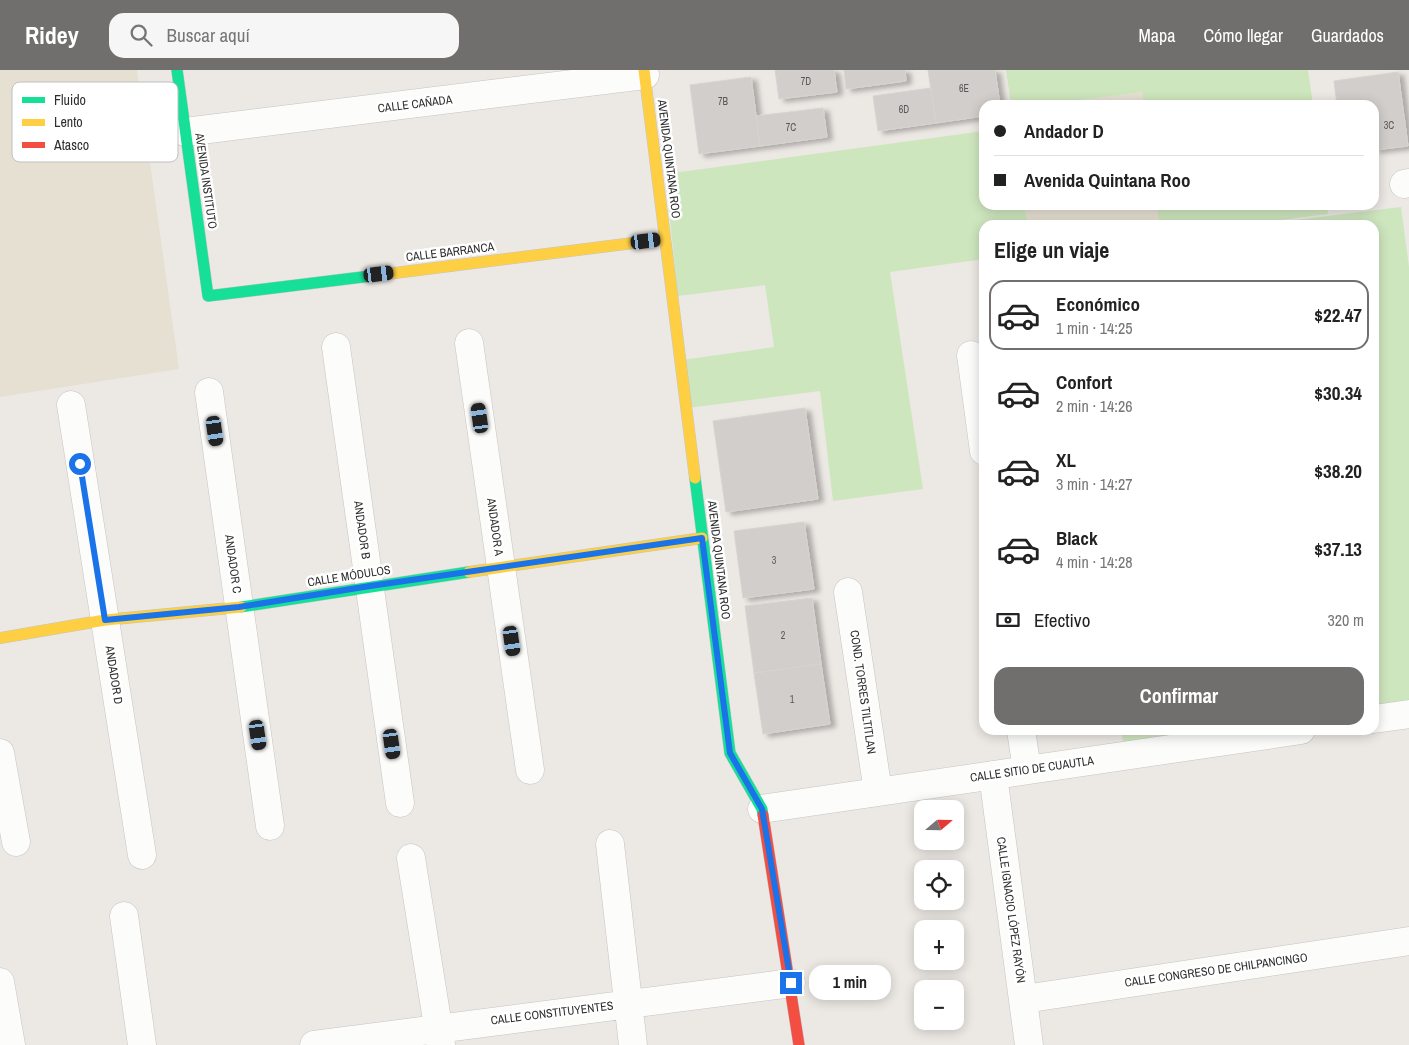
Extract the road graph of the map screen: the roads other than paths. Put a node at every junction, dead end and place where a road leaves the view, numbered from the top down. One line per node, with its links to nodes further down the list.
1 (177, 70): 3 (street, AVENIDA INSTITUTO)
2 (644, 73): 3 (street, CALLE CAÑADA); 4 (street, AVENIDA QUINTANA ROO)
3 (185, 132): 5 (street, AVENIDA INSTITUTO)
4 (666, 239): 5 (street, CALLE BARRANCA); 12 (street, AVENIDA QUINTANA ROO)
5 (208, 296)
6 (469, 343): 13 (street, ANDADOR A)
7 (336, 347): 14 (street, ANDADOR B)
8 (971, 354): 11 (street)
9 (209, 392): 16 (street, ANDADOR C)
10 (71, 406): 17 (street, ANDADOR D)
11 (979, 414)
12 (702, 538): 13 (street, CALLE MÓDULOS); 29 (street, AVENIDA QUINTANA ROO)
13 (501, 567): 14 (street, CALLE MÓDULOS); 24 (street, ANDADOR A)
14 (370, 586): 16 (street, CALLE MÓDULOS); 28 (street, ANDADOR B)
15 (848, 592): 27 (street, COND. TORRES TILTITLAN)
16 (239, 607): 17 (street, CALLE MÓDULOS); 30 (street, ANDADOR C)
17 (105, 620): 18 (street, CALLE MÓDULOS); 33 (street, ANDADOR D)
18 (0, 638)
19 (1409, 714): 20 (street)
20 (1379, 718)
21 (1022, 735): 25 (street)
22 (1268, 735): 25 (street, CALLE SITIO DE CUAUTLA)
23 (0, 753): 31 (street)
24 (530, 770)
25 (1026, 770): 26 (street, CALLE SITIO DE CUAUTLA)
26 (992, 775): 27 (street, CALLE SITIO DE CUAUTLA); 39 (street, CALLE IGNACIO LÓPEZ RAYÓN)
27 (878, 792): 29 (street, CALLE SITIO DE CUAUTLA)
28 (400, 803)
29 (762, 809): 38 (street, AVENIDA QUINTANA ROO)
30 (270, 826)
31 (16, 842)
32 (610, 844): 40 (street)
33 (142, 855)
34 (411, 858): 41 (street)
35 (124, 916): 43 (street)
36 (1409, 942): 39 (street, CALLE CONGRESO DE CHILPANCINGO)
37 (0, 982): 42 (street)
38 (791, 983): 40 (street, CALLE CONSTITUYENTES); 46 (street, AVENIDA QUINTANA ROO)
39 (1024, 999): 47 (street, CALLE IGNACIO LÓPEZ RAYÓN)
40 (629, 1003): 41 (street, CALLE CONSTITUYENTES); 45 (street)
41 (440, 1036): 44 (street, CALLE CONSTITUYENTES)
42 (10, 1045)
43 (142, 1045)
44 (314, 1045)
45 (634, 1045)
46 (799, 1045)
47 (1029, 1045)

